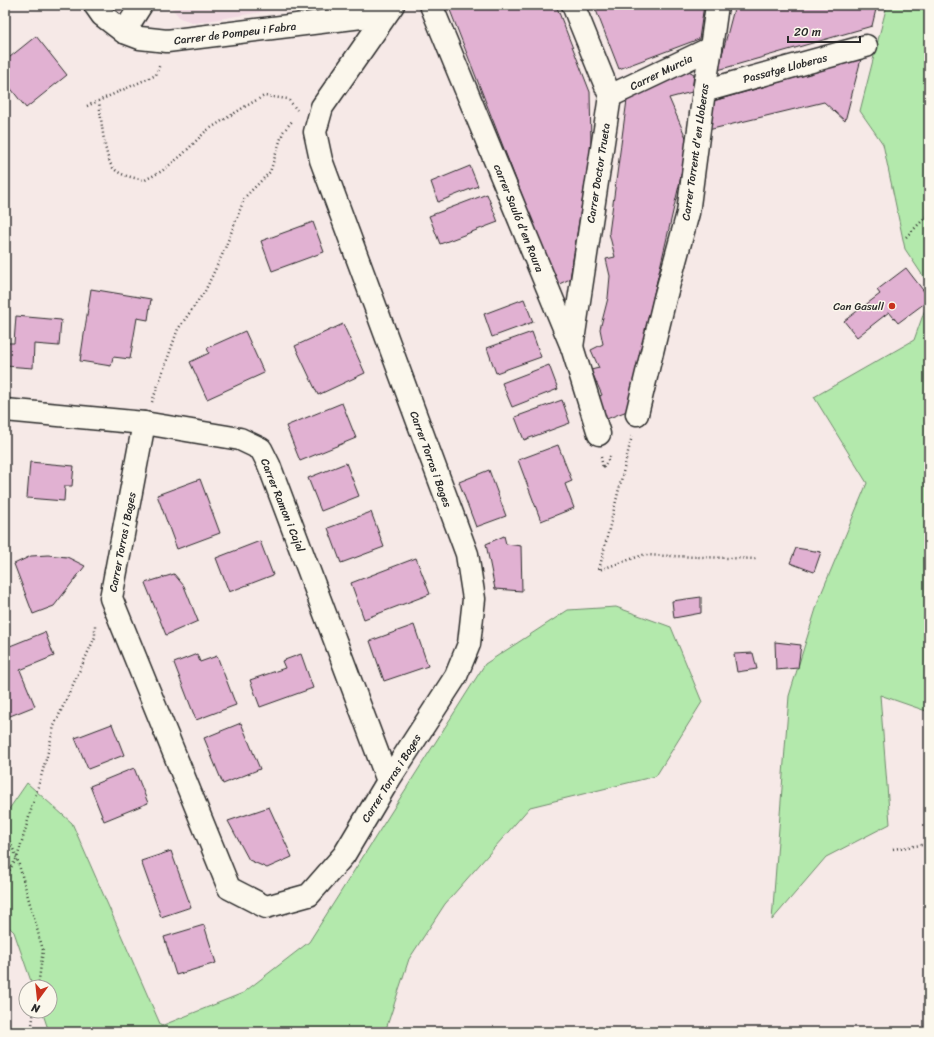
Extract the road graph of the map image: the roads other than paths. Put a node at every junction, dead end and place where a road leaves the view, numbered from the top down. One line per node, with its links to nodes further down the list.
1 (95, 5): 7 (street, Carrer de Pompeu i Fabra)
2 (141, 5): 7 (street)
3 (431, 5): 12 (street, carrer Sauló d'en Roura)
4 (573, 5): 11 (street)
5 (717, 5): 9 (street, Carrer Torrent d'en Lloberas)
6 (389, 10): 7 (street, Carrer de Pompeu i Fabra); 17 (street, Carrer Torras i Bages)
7 (124, 32)
8 (866, 46): 10 (street, Passatge Lloberas)
9 (712, 48): 10 (street, Carrer Torrent d'en Lloberas); 11 (street, Carrer Murcia)
10 (704, 91): 14 (street, Carrer Torrent d'en Lloberas)
11 (610, 96): 12 (street, Carrer Doctor Trueta)
12 (572, 347): 16 (street, carrer Sauló d'en Roura)
13 (5, 410): 15 (street, Carrer Ramon i Cajal)
14 (637, 414)
15 (144, 423): 17 (street, Carrer Ramon i Cajal); 17 (street, Carrer Torras i Bages)
16 (599, 434)
17 (388, 781)

